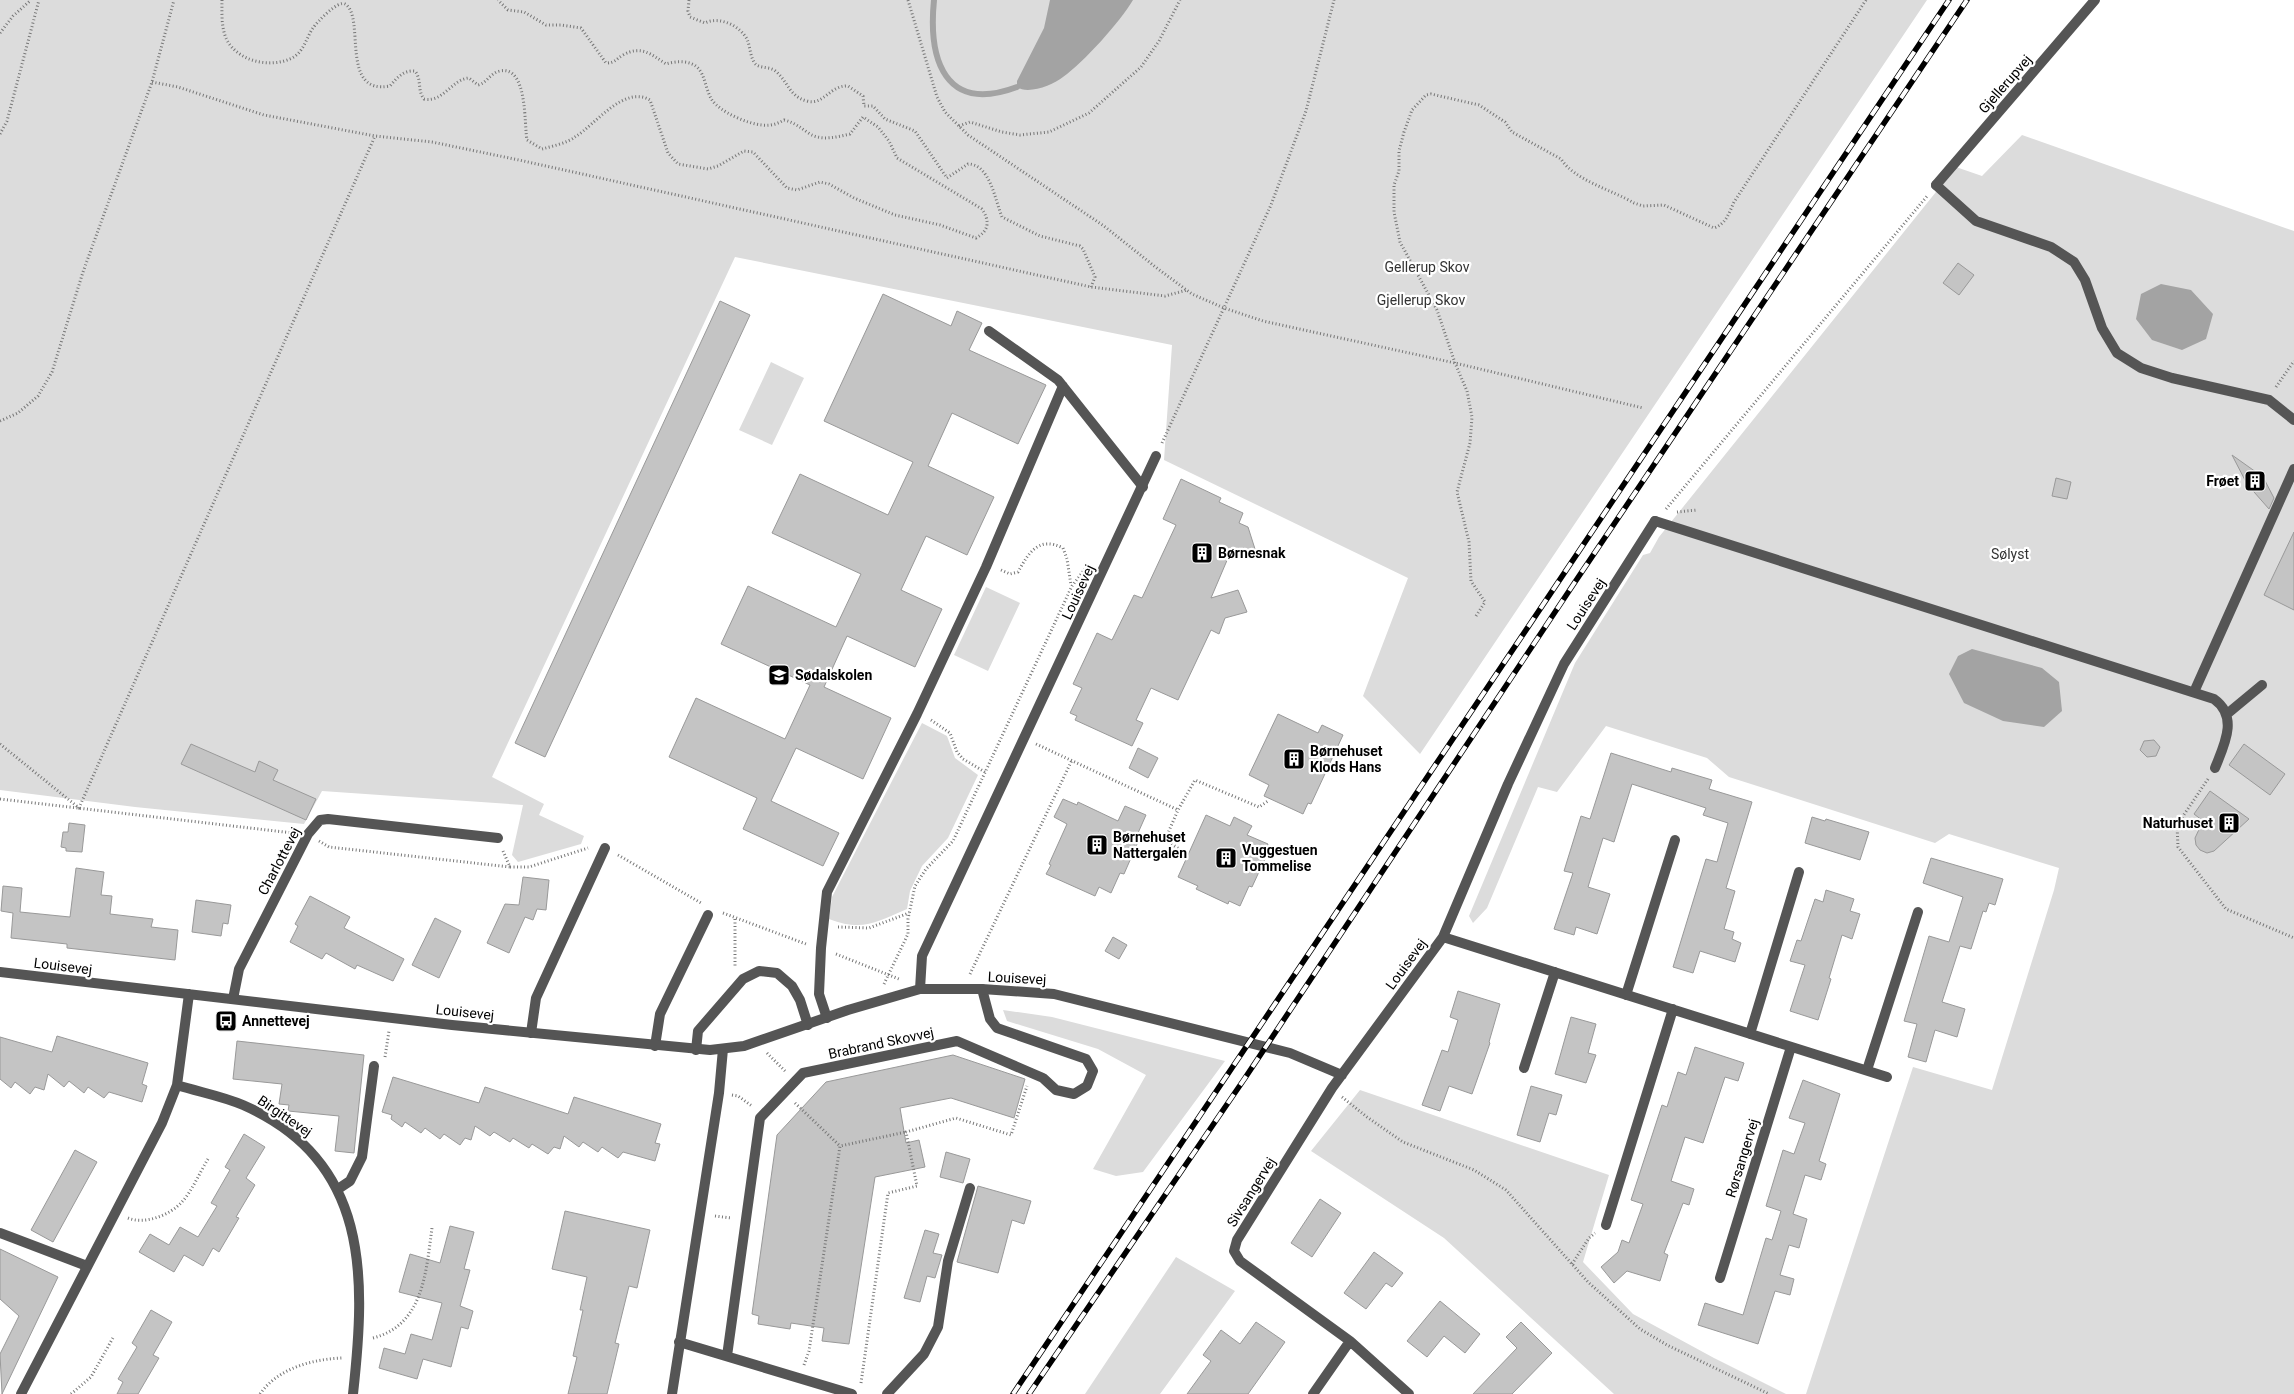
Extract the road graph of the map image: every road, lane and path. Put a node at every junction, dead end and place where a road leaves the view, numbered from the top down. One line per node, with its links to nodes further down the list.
1 (31, 0): 11 (path)
2 (39, 0): 14 (path)
3 (174, 0): 12 (path)
4 (222, 0): 5 (path)
5 (498, 0)
6 (689, 0): 17 (path)
7 (908, 0): 13 (path)
8 (1180, 0): 13 (path)
9 (1866, 0): 21 (path)
10 (2095, 0): 16 (street, Gjellerupvej)
11 (0, 33)
12 (152, 82): 15 (path); 26 (path)
13 (959, 126): 18 (path)
14 (0, 134)
15 (375, 136): 17 (path); 45 (path)
16 (1936, 185): 23 (street); 30 (path)
17 (1091, 287): 18 (path)
18 (1187, 290): 21 (path)
19 (989, 331): 22 (street)
20 (2294, 361): 23 (path)
21 (1455, 363): 24 (path); 33 (path)
22 (1063, 386): 29 (street); 31 (street)
23 (2269, 400): 25 (street)
24 (1643, 408)
25 (2294, 420)
26 (0, 421)
27 (1156, 456): 29 (street, Louisevej)
28 (2294, 469): 35 (street)
29 (1143, 487): 38 (street, Louisevej)
30 (1656, 521): 35 (street); 61 (street, Louisevej)
31 (986, 567): 32 (path); 36 (street)
32 (1072, 586)
33 (1476, 616)
34 (2262, 685): 37 (street)
35 (2194, 692): 37 (street)
36 (917, 714): 42 (path); 60 (street)
37 (2227, 714): 41 (street)
38 (1024, 738): 40 (path); 67 (street, Louisevej)
39 (0, 744): 45 (path)
40 (1072, 760): 46 (path); 68 (path, Louisevej)
41 (2215, 768): 62 (path)
42 (985, 772)
43 (0, 800): 45 (path)
44 (1268, 801): 46 (path)
45 (79, 808): 47 (path)
46 (1178, 810): 51 (path)
47 (308, 834): 48 (street, Charlottevej); 52 (path); 72 (street, Charlottevej)
48 (498, 838): 52 (path)
49 (1675, 840): 71 (street)
50 (605, 848): 52 (path); 54 (path); 77 (street)
51 (1184, 852)
52 (510, 867)
53 (1799, 872): 78 (street)
54 (704, 904)
55 (719, 911): 59 (path)
56 (1918, 912): 87 (street)
57 (910, 913): 60 (path)
58 (708, 915): 79 (street)
59 (734, 919): 63 (path); 66 (path)
60 (823, 925): 63 (street)
61 (1442, 937): 65 (street); 89 (street, Louisevej)
62 (2294, 938)
63 (821, 948): 67 (path); 75 (street)
64 (0, 972): 70 (street, Louisevej)
65 (1555, 972): 71 (street); 85 (street)
66 (736, 987): 76 (street); 82 (street)
67 (920, 989): 68 (street, Louisevej); 75 (street, Louisevej)
68 (969, 989): 69 (street, Louisevej)
69 (982, 989): 88 (street, Brabrand Skovvej); 89 (street, Louisevej)
70 (188, 994): 72 (street, Louisevej); 91 (street)
71 (1626, 995): 73 (street)
72 (233, 999): 74 (street, Louisevej)
73 (1673, 1009): 78 (street); 104 (street)
74 (391, 1018): 77 (street, Louisevej); 84 (path)
75 (827, 1018): 76 (street, Louisevej)
76 (808, 1025): 81 (street, Louisevej)
77 (531, 1033): 79 (street, Louisevej)
78 (1750, 1034): 80 (street)
79 (655, 1046): 82 (street, Louisevej)
80 (1791, 1046): 87 (street); 109 (street, Rørsangervej)
81 (723, 1049): 82 (street, Louisevej); 113 (street)
82 (696, 1050)
83 (772, 1061): 86 (path)
84 (374, 1066): 100 (street)
85 (1524, 1068)
86 (784, 1070)
87 (1867, 1070): 90 (street)
88 (1032, 1073): 93 (street, Brabrand Skovvej); 96 (path)
89 (1342, 1075): 92 (street, Sivsangervej)
90 (1887, 1077)
91 (178, 1085): 100 (street, Birgittevej); 101 (street)
92 (1332, 1088): 107 (path); 111 (street, Sivsangervej)
93 (784, 1093): 97 (path); 114 (street, Brabrand Skovvej)
94 (743, 1100): 95 (path)
95 (752, 1106)
96 (906, 1132): 97 (path); 117 (path)
97 (840, 1146): 116 (path)
98 (208, 1159): 101 (path)
99 (970, 1188): 124 (street)
100 (338, 1189): 112 (street, Birgittevej)
101 (114, 1213): 108 (street)
102 (721, 1217): 103 (path)
103 (733, 1218)
104 (1606, 1225): 107 (path)
105 (432, 1228): 112 (path)
106 (0, 1232): 108 (street)
107 (1572, 1264): 127 (path)
108 (86, 1266): 118 (street)
109 (1720, 1278)
110 (114, 1336): 119 (path)
111 (1350, 1341): 125 (street); 126 (street, Sivsangervej)
112 (358, 1342): 115 (street, Birgittevej)
113 (679, 1342): 114 (street); 122 (street)
114 (727, 1356): 116 (street)
115 (357, 1358): 120 (path); 121 (street, Birgittevej)
116 (799, 1378): 123 (street)
117 (861, 1384)
118 (21, 1394)
119 (71, 1394)
120 (260, 1394)
121 (353, 1394)
122 (672, 1394)
123 (852, 1394)
124 (887, 1394)
125 (1312, 1394)
126 (1409, 1394)
127 (1769, 1394)

